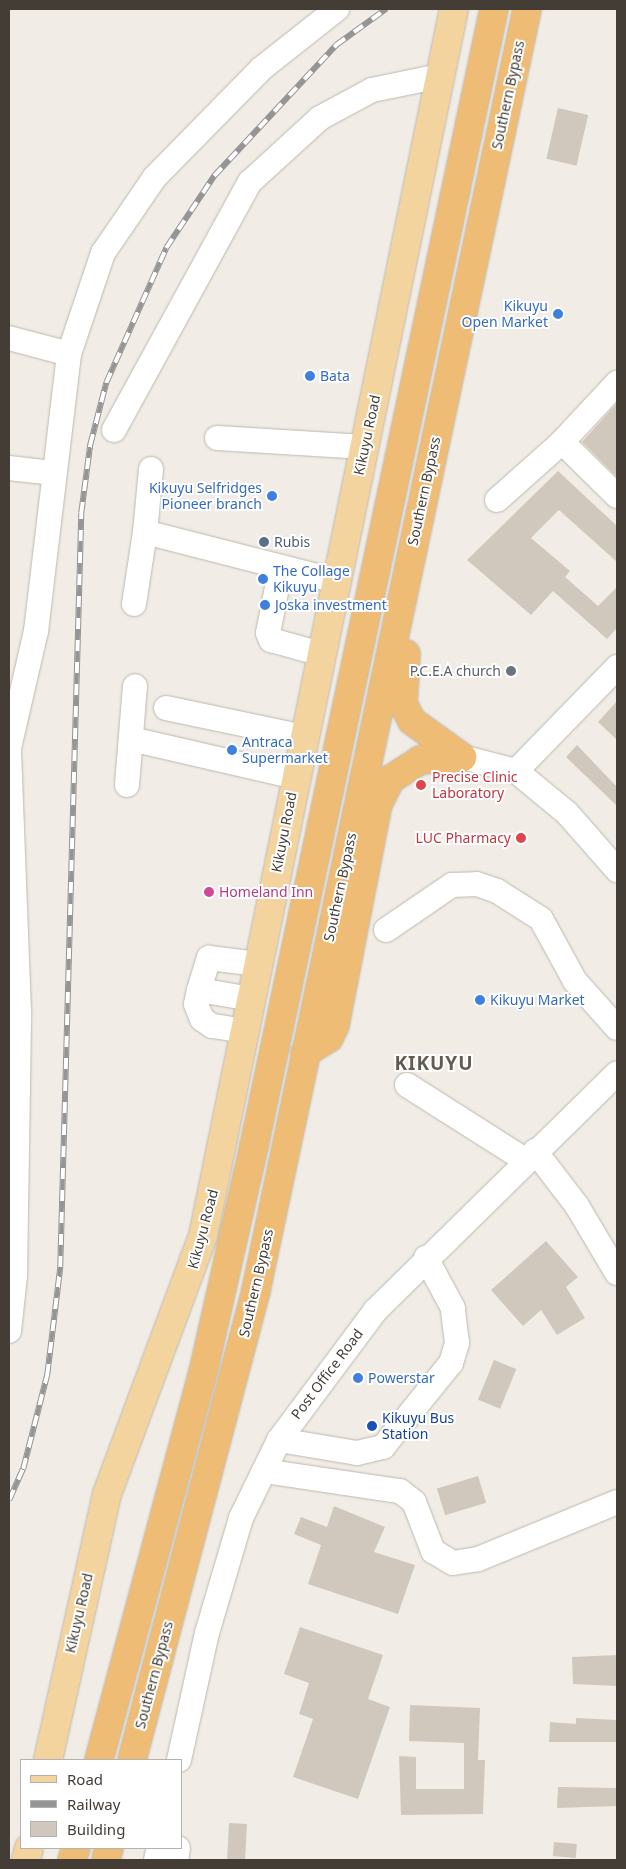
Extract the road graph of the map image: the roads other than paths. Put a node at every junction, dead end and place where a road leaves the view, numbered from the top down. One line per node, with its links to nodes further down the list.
1 (337, 9): 7 (street)
2 (454, 9): 5 (main road, Kikuyu Road)
3 (494, 9): 57 (highway)
4 (526, 9): 16 (highway, Southern Bypass)
5 (440, 76): 9 (street); 12 (main road, Kikuyu Road)
6 (9, 338): 7 (street)
7 (69, 354): 15 (street)
8 (617, 383): 11 (street)
9 (114, 430)
10 (217, 438): 12 (street)
11 (562, 442): 17 (street); 18 (street)
12 (365, 447): 21 (main road, Kikuyu Road)
13 (9, 468): 15 (street)
14 (151, 469): 19 (street)
15 (52, 474): 30 (street)
16 (426, 484): 31 (highway); 44 (highway, Southern Bypass)
17 (617, 496)
18 (497, 500)
19 (145, 532): 20 (street); 22 (street)
20 (281, 567): 21 (street); 23 (street)
21 (336, 580): 23 (main road, Kikuyu Road)
22 (134, 604)
23 (321, 654): 28 (main road, Kikuyu Road)
24 (617, 667): 33 (street)
25 (135, 686): 29 (street)
26 (166, 708): 27 (street)
27 (260, 728): 28 (street); 32 (street)
28 (304, 737): 34 (main road, Kikuyu Road)
29 (131, 739): 32 (street); 35 (street)
30 (9, 748): 36 (street)
31 (462, 757): 33 (street); 44 (highway)
32 (248, 766): 34 (street)
33 (516, 771): 37 (street)
34 (295, 777): 39 (main road, Kikuyu Road)
35 (128, 785)
36 (9, 831): 47 (street)
37 (616, 865)
38 (386, 930): 42 (street)
39 (258, 964): 40 (street); 41 (main road, Kikuyu Road)
40 (199, 990): 41 (street); 43 (street)
41 (251, 999): 43 (main road, Kikuyu Road)
42 (617, 1028)
43 (245, 1031): 56 (main road, Kikuyu Road)
44 (305, 1054): 58 (highway, Southern Bypass)
45 (617, 1073): 48 (street, Post Office Road)
46 (407, 1085): 48 (street)
47 (13, 1113): 49 (street)
48 (530, 1156): 50 (street, Post Office Road); 51 (street)
49 (10, 1246): 52 (street)
50 (426, 1258): 53 (street, Post Office Road); 53 (street)
51 (617, 1273)
52 (9, 1331)
53 (279, 1440): 54 (street, Post Office Road)
54 (264, 1471): 55 (street); 59 (street, Post Office Road)
55 (617, 1502)
56 (48, 1759)
57 (99, 1759)
58 (132, 1759)
59 (179, 1759)

